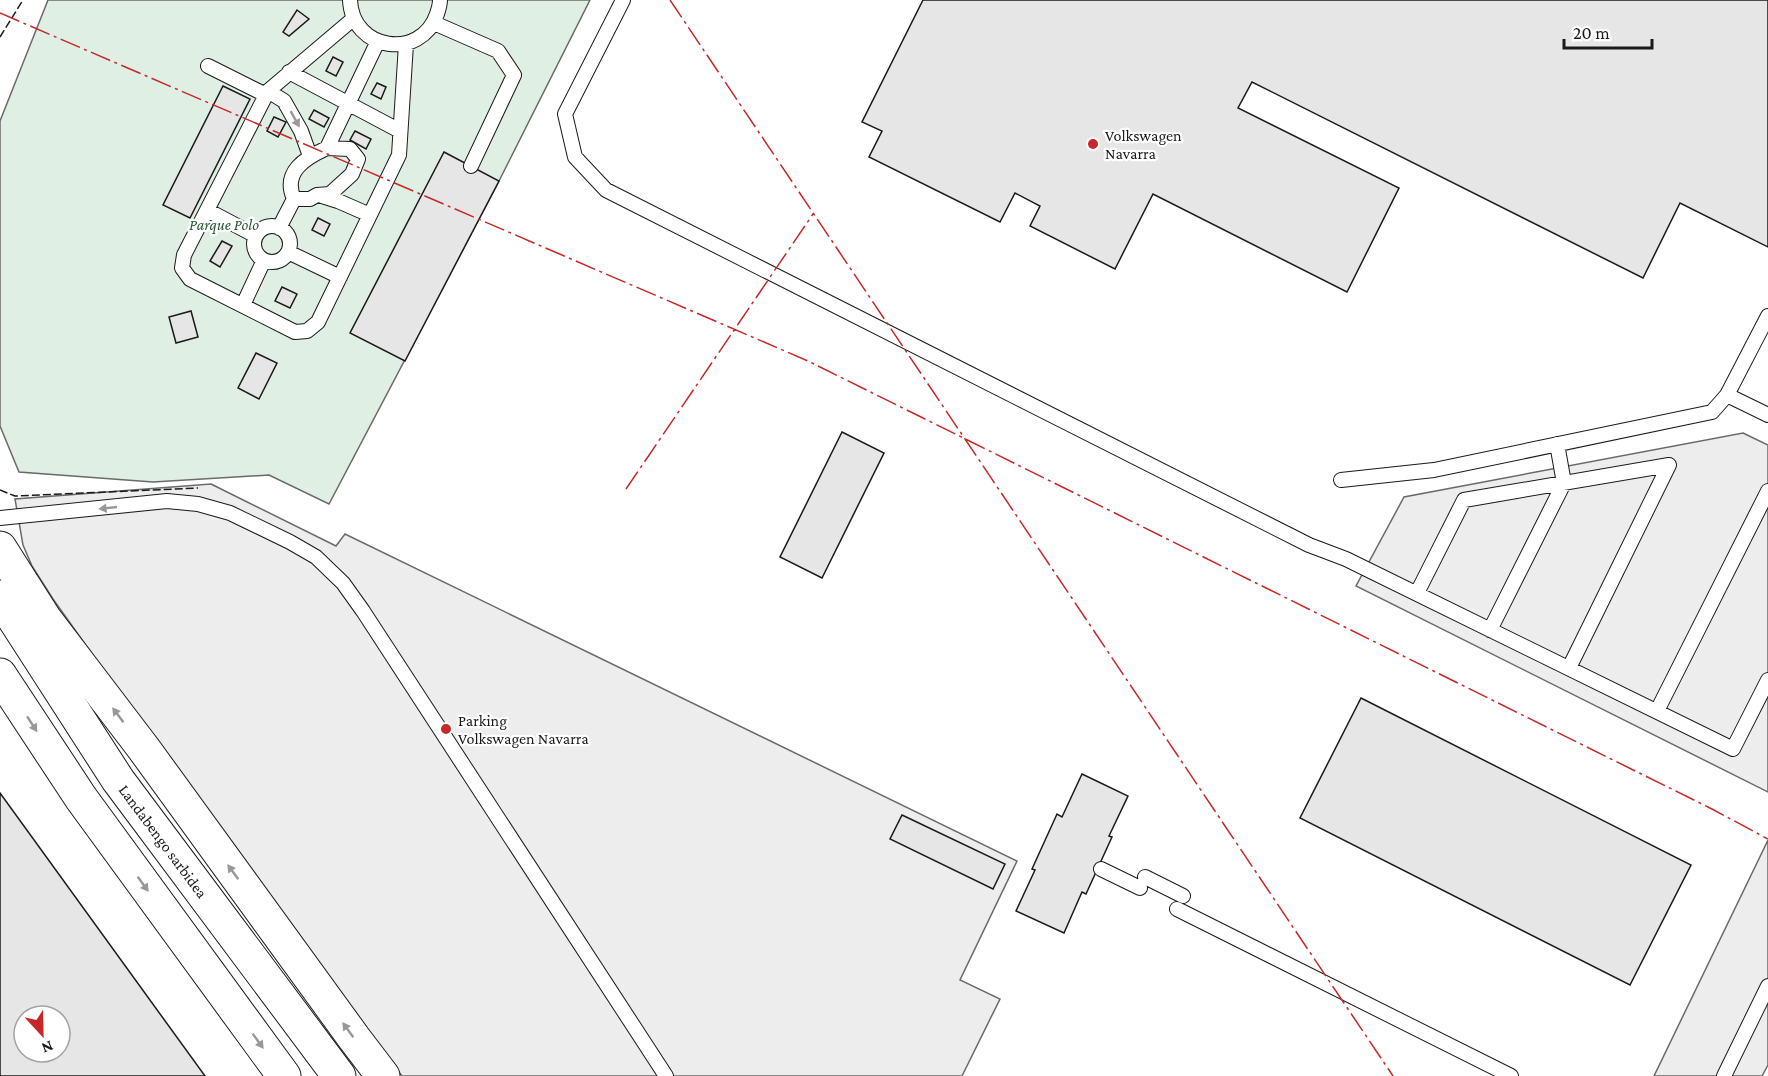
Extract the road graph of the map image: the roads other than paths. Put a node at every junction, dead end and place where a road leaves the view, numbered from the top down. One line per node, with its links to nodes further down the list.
1 (350, 0): 4 (lane)
2 (440, 0): 5 (lane)
3 (623, 0): 35 (lane)
4 (353, 19): 6 (lane); 9 (lane)
5 (434, 22): 7 (lane); 15 (lane)
6 (378, 41): 7 (lane); 11 (lane)
7 (406, 44): 12 (lane)
8 (208, 66): 10 (lane)
9 (289, 72): 10 (lane); 11 (lane)
10 (267, 93): 14 (lane, one-way to 14); 18 (lane)
11 (348, 104): 12 (lane); 13 (lane)
12 (400, 131): 19 (lane)
13 (327, 148): 14 (lane); 16 (lane)
14 (310, 156): 17 (lane)
15 (471, 166)
16 (317, 195): 17 (lane); 19 (lane)
17 (294, 199): 20 (lane)
18 (207, 210): 21 (lane); 25 (lane)
19 (370, 215): 24 (lane)
20 (279, 228): 21 (lane); 22 (lane)
21 (256, 236): 23 (lane)
22 (288, 252): 23 (lane); 24 (lane)
23 (264, 260): 25 (lane)
24 (340, 277): 25 (lane)
25 (243, 305)
26 (1767, 319): 27 (lane)
27 (1728, 395): 28 (lane); 29 (lane)
28 (1768, 415)
29 (1557, 444): 30 (lane); 31 (lane)
30 (1341, 480)
31 (1564, 483): 35 (lane); 37 (lane); 38 (lane)
32 (1768, 491): 41 (lane)
33 (0, 518): 49 (lane, one-way to 33)
34 (0, 548): 48 (highway, one-way to 34)
35 (1417, 593): 37 (lane)
36 (0, 597): 47 (highway, Landabengo sarbidea)
37 (1490, 630): 38 (lane)
38 (1569, 668): 41 (lane)
39 (0, 675): 46 (highway, one-way to 46)
40 (1768, 680): 41 (lane)
41 (1657, 711)
42 (1101, 869): 43 (lane)
43 (1183, 896)
44 (1177, 909): 50 (lane)
45 (1768, 986): 51 (lane)
46 (284, 1076)
47 (339, 1076)
48 (383, 1076)
49 (666, 1076)
50 (1511, 1076)
51 (1724, 1076)

